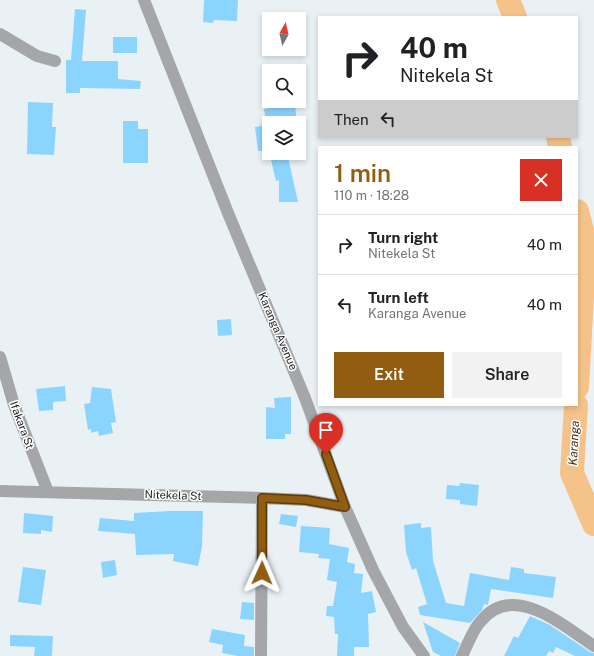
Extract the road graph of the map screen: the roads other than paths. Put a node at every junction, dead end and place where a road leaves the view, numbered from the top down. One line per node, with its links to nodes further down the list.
1 (144, 0): 8 (street, Karanga Avenue)
2 (0, 34): 3 (street)
3 (55, 61)
4 (0, 357): 6 (street, Ifakara St)
5 (0, 491): 6 (street, Nitekela St)
6 (48, 492): 7 (street, Nitekela St)
7 (262, 498): 8 (street, Nitekela St); 10 (street)
8 (345, 507): 11 (street, Karanga Avenue)
9 (594, 646): 12 (street)
10 (261, 656)
11 (424, 656)
12 (462, 656)

